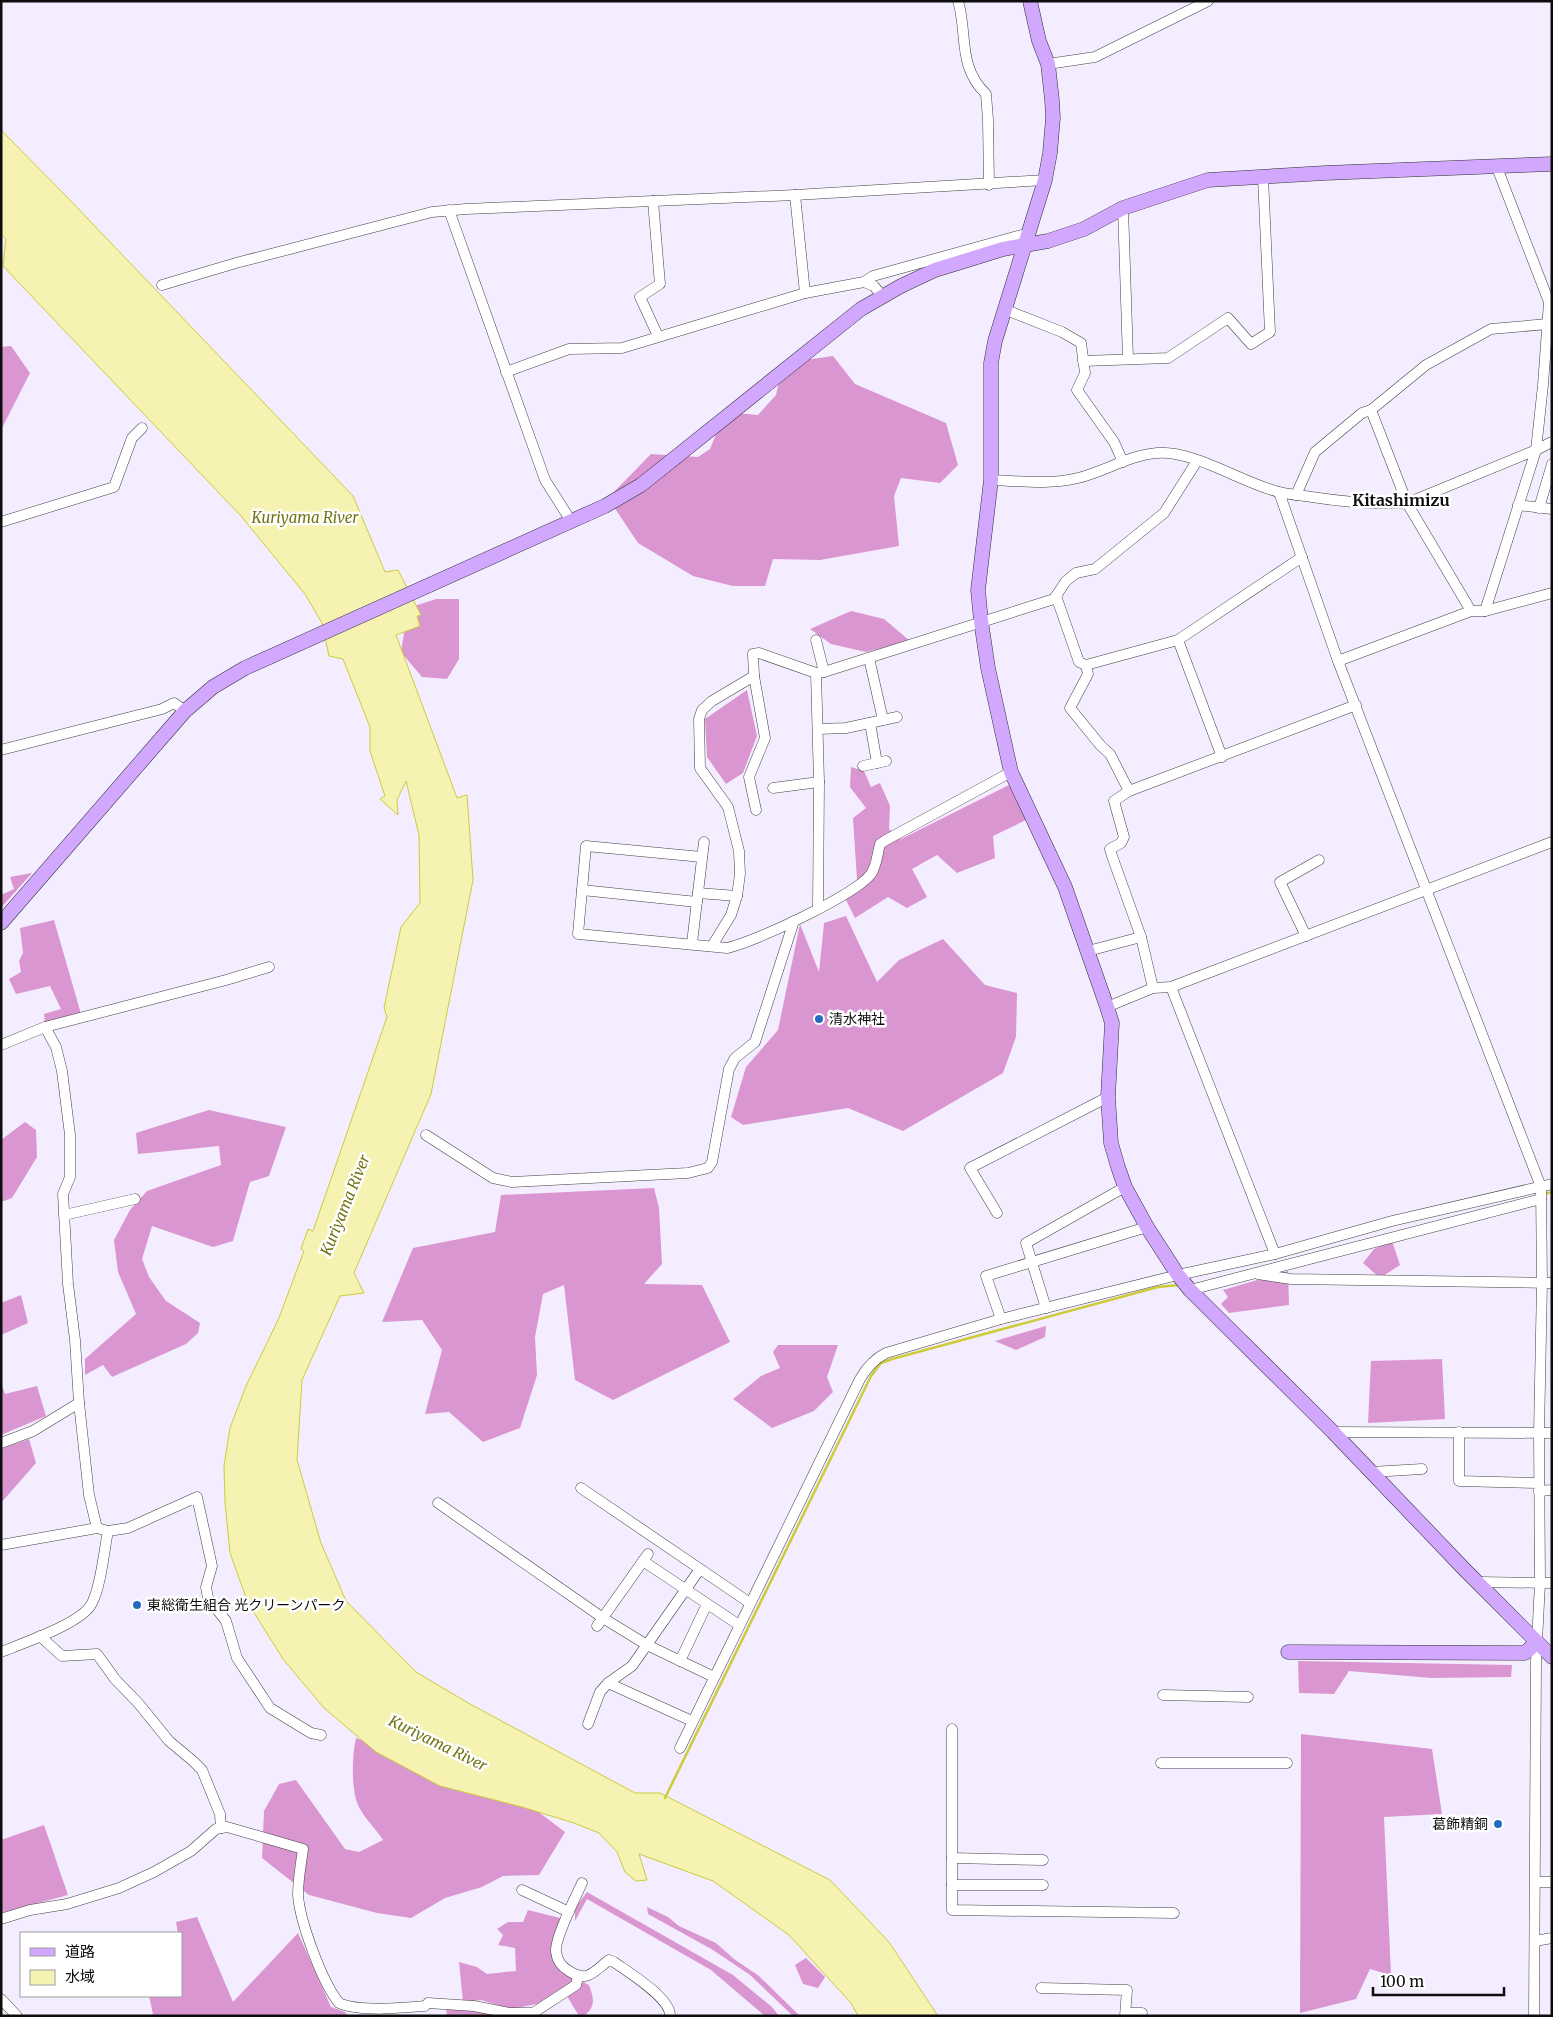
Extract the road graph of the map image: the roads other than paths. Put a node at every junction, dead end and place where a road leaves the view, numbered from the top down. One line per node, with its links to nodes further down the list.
1 (958, 1): 9 (street)
2 (1030, 1): 4 (street)
3 (1208, 1): 4 (street)
4 (1048, 64): 8 (street)
5 (1552, 164): 6 (street)
6 (1496, 165): 7 (street); 19 (street)
7 (1263, 177): 12 (street); 23 (street)
8 (1045, 180): 9 (street); 14 (street)
9 (989, 185): 10 (street)
10 (795, 195): 11 (street); 17 (street)
11 (653, 201): 13 (street); 22 (street)
12 (1123, 208): 14 (street); 23 (street)
13 (450, 210): 16 (street); 25 (street)
14 (1028, 239): 15 (street); 18 (street); 20 (street)
15 (864, 282): 17 (street); 18 (street)
16 (162, 286)
17 (806, 293): 22 (street)
18 (882, 296): 40 (street)
19 (1550, 302): 21 (street)
20 (1006, 310): 24 (street); 33 (street)
21 (1548, 324): 26 (street); 29 (street)
22 (658, 336): 25 (street)
23 (1128, 359): 24 (street)
24 (1083, 361): 31 (street)
25 (506, 372): 40 (street)
26 (1370, 410): 35 (street); 36 (street)
27 (142, 428): 41 (street)
28 (1552, 442): 29 (street)
29 (1536, 450): 36 (street); 37 (street)
30 (1197, 461): 31 (street); 34 (street); 44 (street)
31 (1123, 462): 33 (street)
32 (1552, 464): 38 (street)
33 (991, 480): 47 (street)
34 (1279, 492): 35 (street); 42 (street)
35 (1296, 495): 36 (street)
36 (1407, 503): 45 (street)
37 (1518, 505): 38 (street); 46 (street)
38 (1539, 508): 39 (street)
39 (1552, 509)
40 (571, 521): 56 (street)
41 (1, 522)
42 (1302, 557): 49 (street); 51 (street)
43 (1552, 593): 46 (street)
44 (1056, 596): 47 (street); 52 (street)
45 (1471, 611): 46 (street); 51 (street)
46 (1484, 611)
47 (981, 621): 50 (street); 64 (street)
48 (816, 640): 53 (street)
49 (1178, 640): 52 (street); 62 (street)
50 (869, 658): 53 (street); 58 (street)
51 (1338, 661): 55 (street)
52 (1086, 665): 67 (street)
53 (820, 672): 54 (street); 60 (street)
54 (754, 676): 68 (street); 75 (street)
55 (1356, 705): 62 (street); 74 (street)
56 (185, 711): 61 (street); 79 (street)
57 (896, 717): 58 (street)
58 (883, 720): 59 (street)
59 (870, 723): 60 (street); 63 (street)
60 (819, 729): 65 (street)
61 (1, 750)
62 (1222, 757): 67 (street)
63 (863, 766)
64 (1011, 772): 77 (street); 84 (street)
65 (819, 782): 66 (street); 77 (street)
66 (773, 788)
67 (1129, 791): 81 (street)
68 (756, 810)
69 (704, 842): 71 (street)
70 (1552, 842): 74 (street)
71 (702, 857): 73 (street); 76 (street)
72 (1319, 860): 80 (street)
73 (582, 890): 76 (street); 82 (street)
74 (1428, 890): 80 (street); 95 (street)
75 (737, 896): 76 (street); 83 (street)
76 (698, 898): 82 (street)
77 (818, 908): 78 (street)
78 (794, 921): 83 (street); 92 (street)
79 (1, 923)
80 (1306, 936): 86 (street)
81 (1141, 937): 84 (street); 87 (street)
82 (692, 943): 83 (street)
83 (712, 946)
84 (1088, 951): 88 (street)
85 (269, 967): 89 (street)
86 (1171, 987): 87 (street); 101 (street)
87 (1153, 988): 88 (street)
88 (1107, 1007): 91 (street)
89 (45, 1027): 90 (street); 99 (street)
90 (1, 1045)
91 (1108, 1097): 94 (street); 98 (street)
92 (426, 1135)
93 (1552, 1184): 95 (street)
94 (1125, 1187): 100 (street); 102 (street)
95 (1541, 1187): 97 (street); 101 (street)
96 (135, 1199): 99 (street)
97 (1541, 1199): 103 (street); 105 (street)
98 (997, 1213)
99 (64, 1215): 109 (street)
100 (1147, 1226): 102 (street); 104 (street)
101 (1275, 1254): 104 (street)
102 (1032, 1263): 107 (street); 108 (street)
103 (1254, 1274): 105 (street); 106 (street)
104 (1178, 1275): 106 (street); 107 (street)
105 (1547, 1283): 112 (street)
106 (1190, 1290): 110 (street)
107 (1046, 1308): 108 (street)
108 (1001, 1319): 129 (street)
109 (79, 1403): 114 (street); 121 (street)
110 (1333, 1432): 111 (street); 116 (street)
111 (1459, 1432): 112 (street); 117 (street)
112 (1538, 1432): 113 (street); 117 (street)
113 (1552, 1433)
114 (1, 1443)
115 (1422, 1469): 116 (street)
116 (1371, 1472): 125 (street)
117 (1539, 1487): 119 (street); 126 (street)
118 (581, 1488): 124 (street)
119 (1552, 1490)
120 (438, 1503): 131 (street)
121 (97, 1528): 122 (street); 123 (street)
122 (108, 1531): 134 (street); 148 (street)
123 (1, 1545)
124 (700, 1569): 128 (street); 129 (street)
125 (1478, 1582): 126 (street); 135 (street)
126 (1540, 1583): 127 (street); 135 (street)
127 (1552, 1583)
128 (685, 1589): 130 (street); 131 (street); 136 (street)
129 (750, 1602): 132 (street)
130 (707, 1604): 132 (street); 140 (street)
131 (604, 1618): 133 (street); 136 (street)
132 (739, 1625): 141 (street)
133 (597, 1626)
134 (40, 1636): 137 (street); 152 (street)
135 (1537, 1642): 138 (street); 139 (street); 155 (street)
136 (647, 1646): 140 (street); 142 (street)
137 (1, 1652)
138 (1288, 1652)
139 (1552, 1657)
140 (680, 1661): 141 (street)
141 (714, 1677): 145 (street)
142 (608, 1683): 145 (street); 146 (street)
143 (1163, 1694): 144 (street)
144 (1248, 1696)
145 (692, 1721): 149 (street)
146 (588, 1724)
147 (952, 1729): 153 (street)
148 (321, 1736)
149 (680, 1748)
150 (1161, 1763): 151 (street)
151 (1287, 1763)
152 (221, 1828): 163 (street); 169 (street)
153 (952, 1858): 154 (street); 158 (street)
154 (1043, 1860)
155 (1536, 1882): 156 (street); 165 (street)
156 (1552, 1882)
157 (582, 1883): 161 (street)
158 (952, 1885): 159 (street); 162 (street)
159 (1043, 1885)
160 (522, 1890): 161 (street)
161 (569, 1912): 166 (street)
162 (1174, 1913)
163 (1, 1919)
164 (1552, 1938): 165 (street)
165 (1535, 1941): 176 (street)
166 (578, 1977): 171 (street); 175 (street)
167 (1041, 1988): 172 (street)
168 (1, 1999): 173 (street)
169 (351, 2006): 171 (street); 174 (street)
170 (1142, 2013): 172 (street)
171 (509, 2014)
172 (1126, 2014)
173 (17, 2016)
174 (356, 2016)
175 (670, 2016)
176 (1534, 2016)

